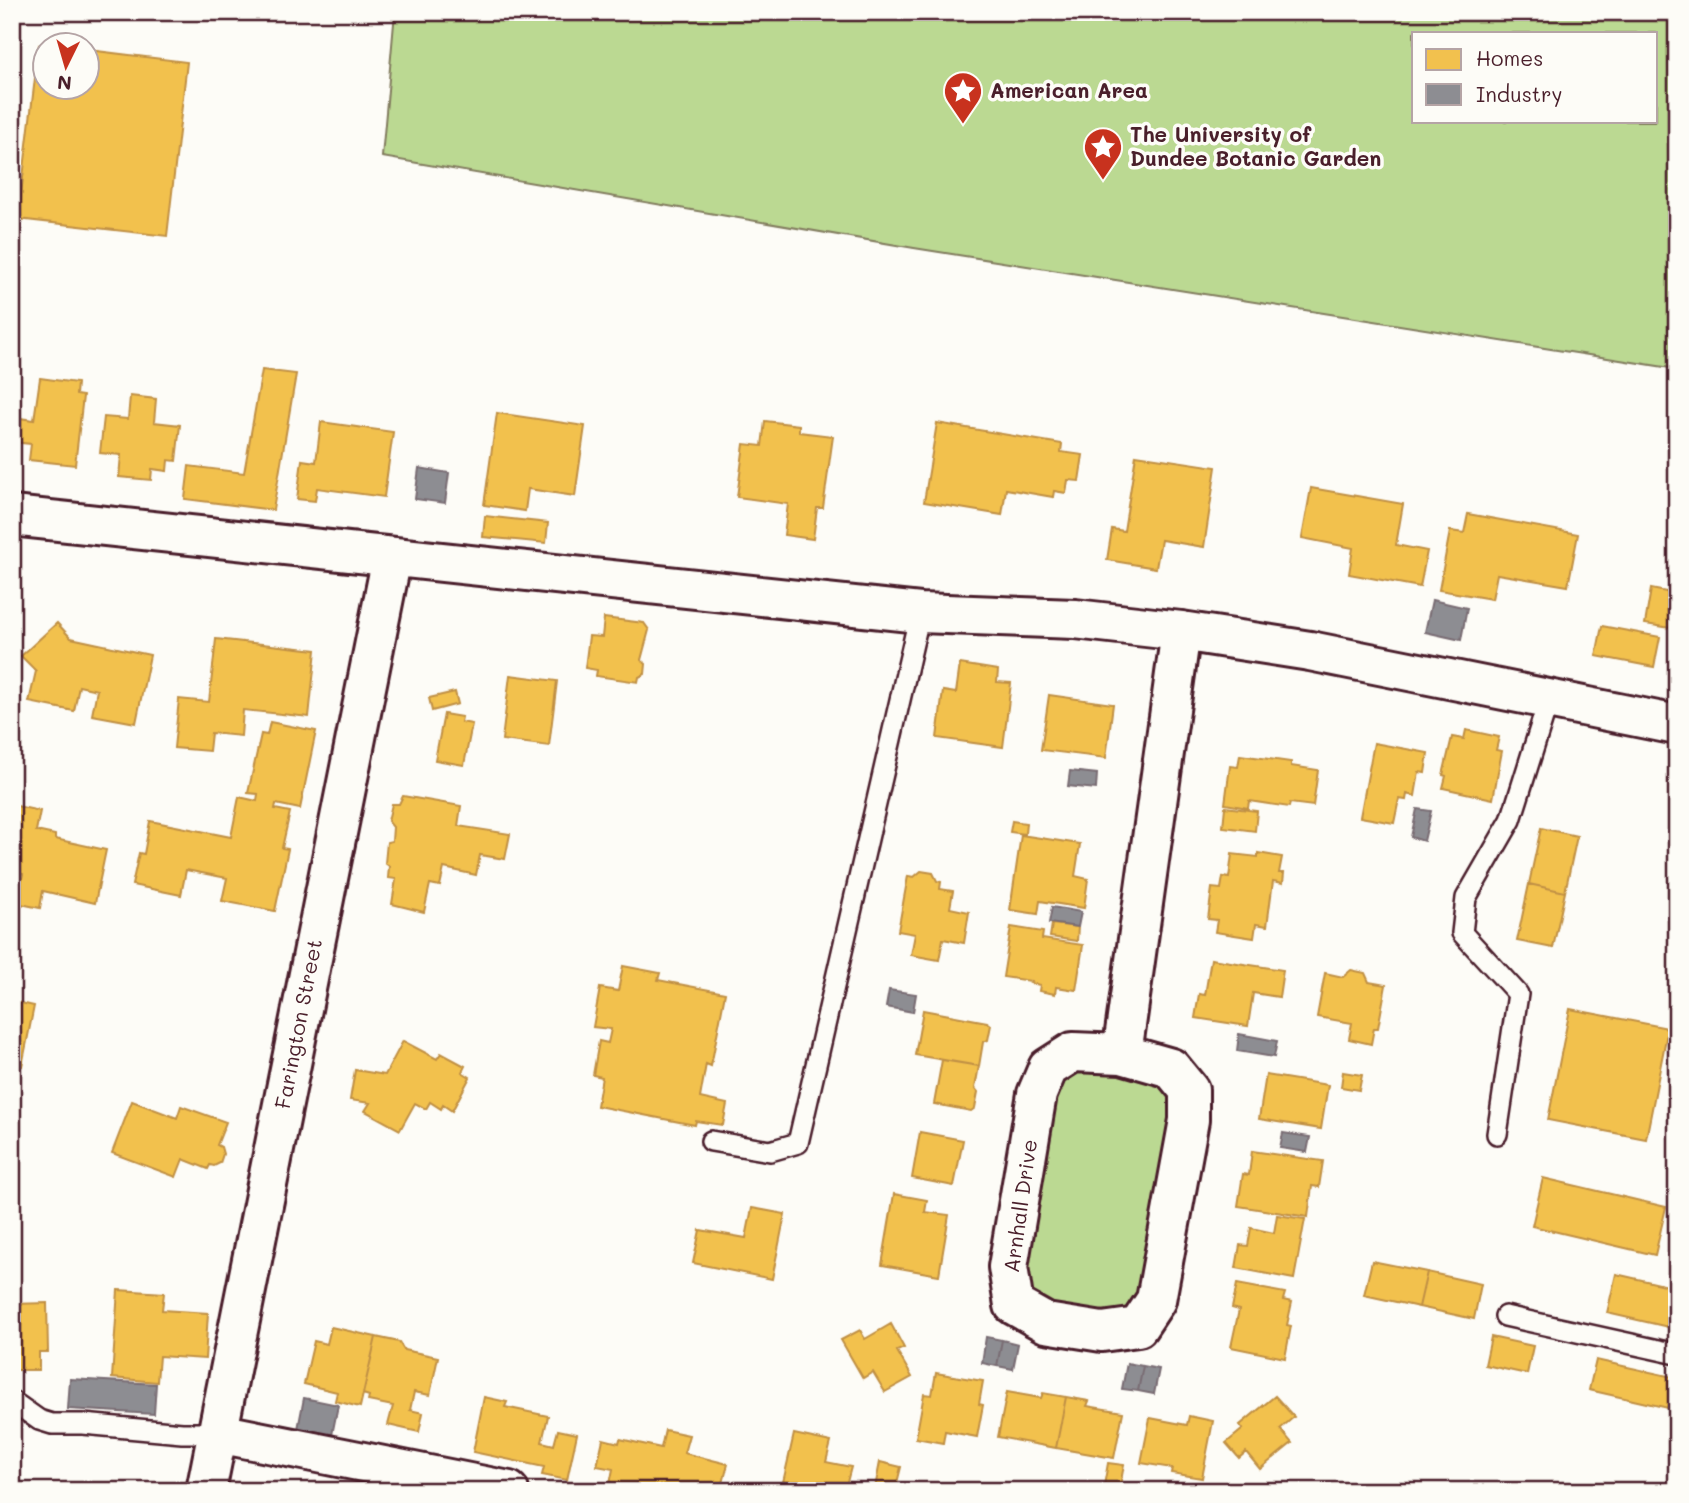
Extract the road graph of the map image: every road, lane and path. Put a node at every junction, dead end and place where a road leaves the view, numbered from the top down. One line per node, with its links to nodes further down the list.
1 (12, 516): 2 (street)
2 (392, 557): 3 (street); 13 (street, Farington Street)
3 (920, 613): 4 (street); 9 (lane)
4 (1181, 631): 5 (street); 7 (street)
5 (1549, 699): 6 (street); 8 (lane)
6 (1677, 725)
7 (1122, 1054): 7 (street, Arnhall Drive)
8 (1497, 1134)
9 (711, 1141)
10 (1505, 1316): 11 (lane)
11 (1677, 1354)
12 (12, 1401): 13 (lane)
13 (218, 1433): 14 (street, Farington Street); 15 (street)
14 (206, 1491)
15 (509, 1491)

